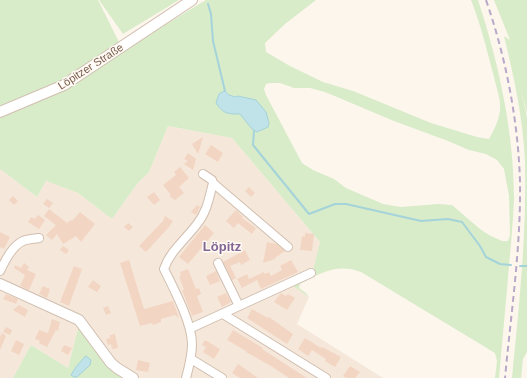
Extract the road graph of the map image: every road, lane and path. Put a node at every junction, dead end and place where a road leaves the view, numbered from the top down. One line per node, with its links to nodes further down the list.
1 (192, 0): 2 (street, Löpitzer Straße)
2 (0, 112)
3 (204, 174): 4 (street)
4 (213, 183): 6 (street); 13 (street)
5 (39, 238): 8 (street)
6 (288, 247)
7 (218, 263): 11 (street)
8 (0, 271)
9 (311, 273): 11 (street)
10 (0, 284): 15 (street)
11 (239, 306): 12 (street)
12 (223, 314): 13 (street); 18 (street)
13 (191, 328): 14 (street)
14 (191, 359): 16 (street); 17 (street)
15 (133, 378)
16 (186, 378)
17 (222, 378)
18 (326, 378)

